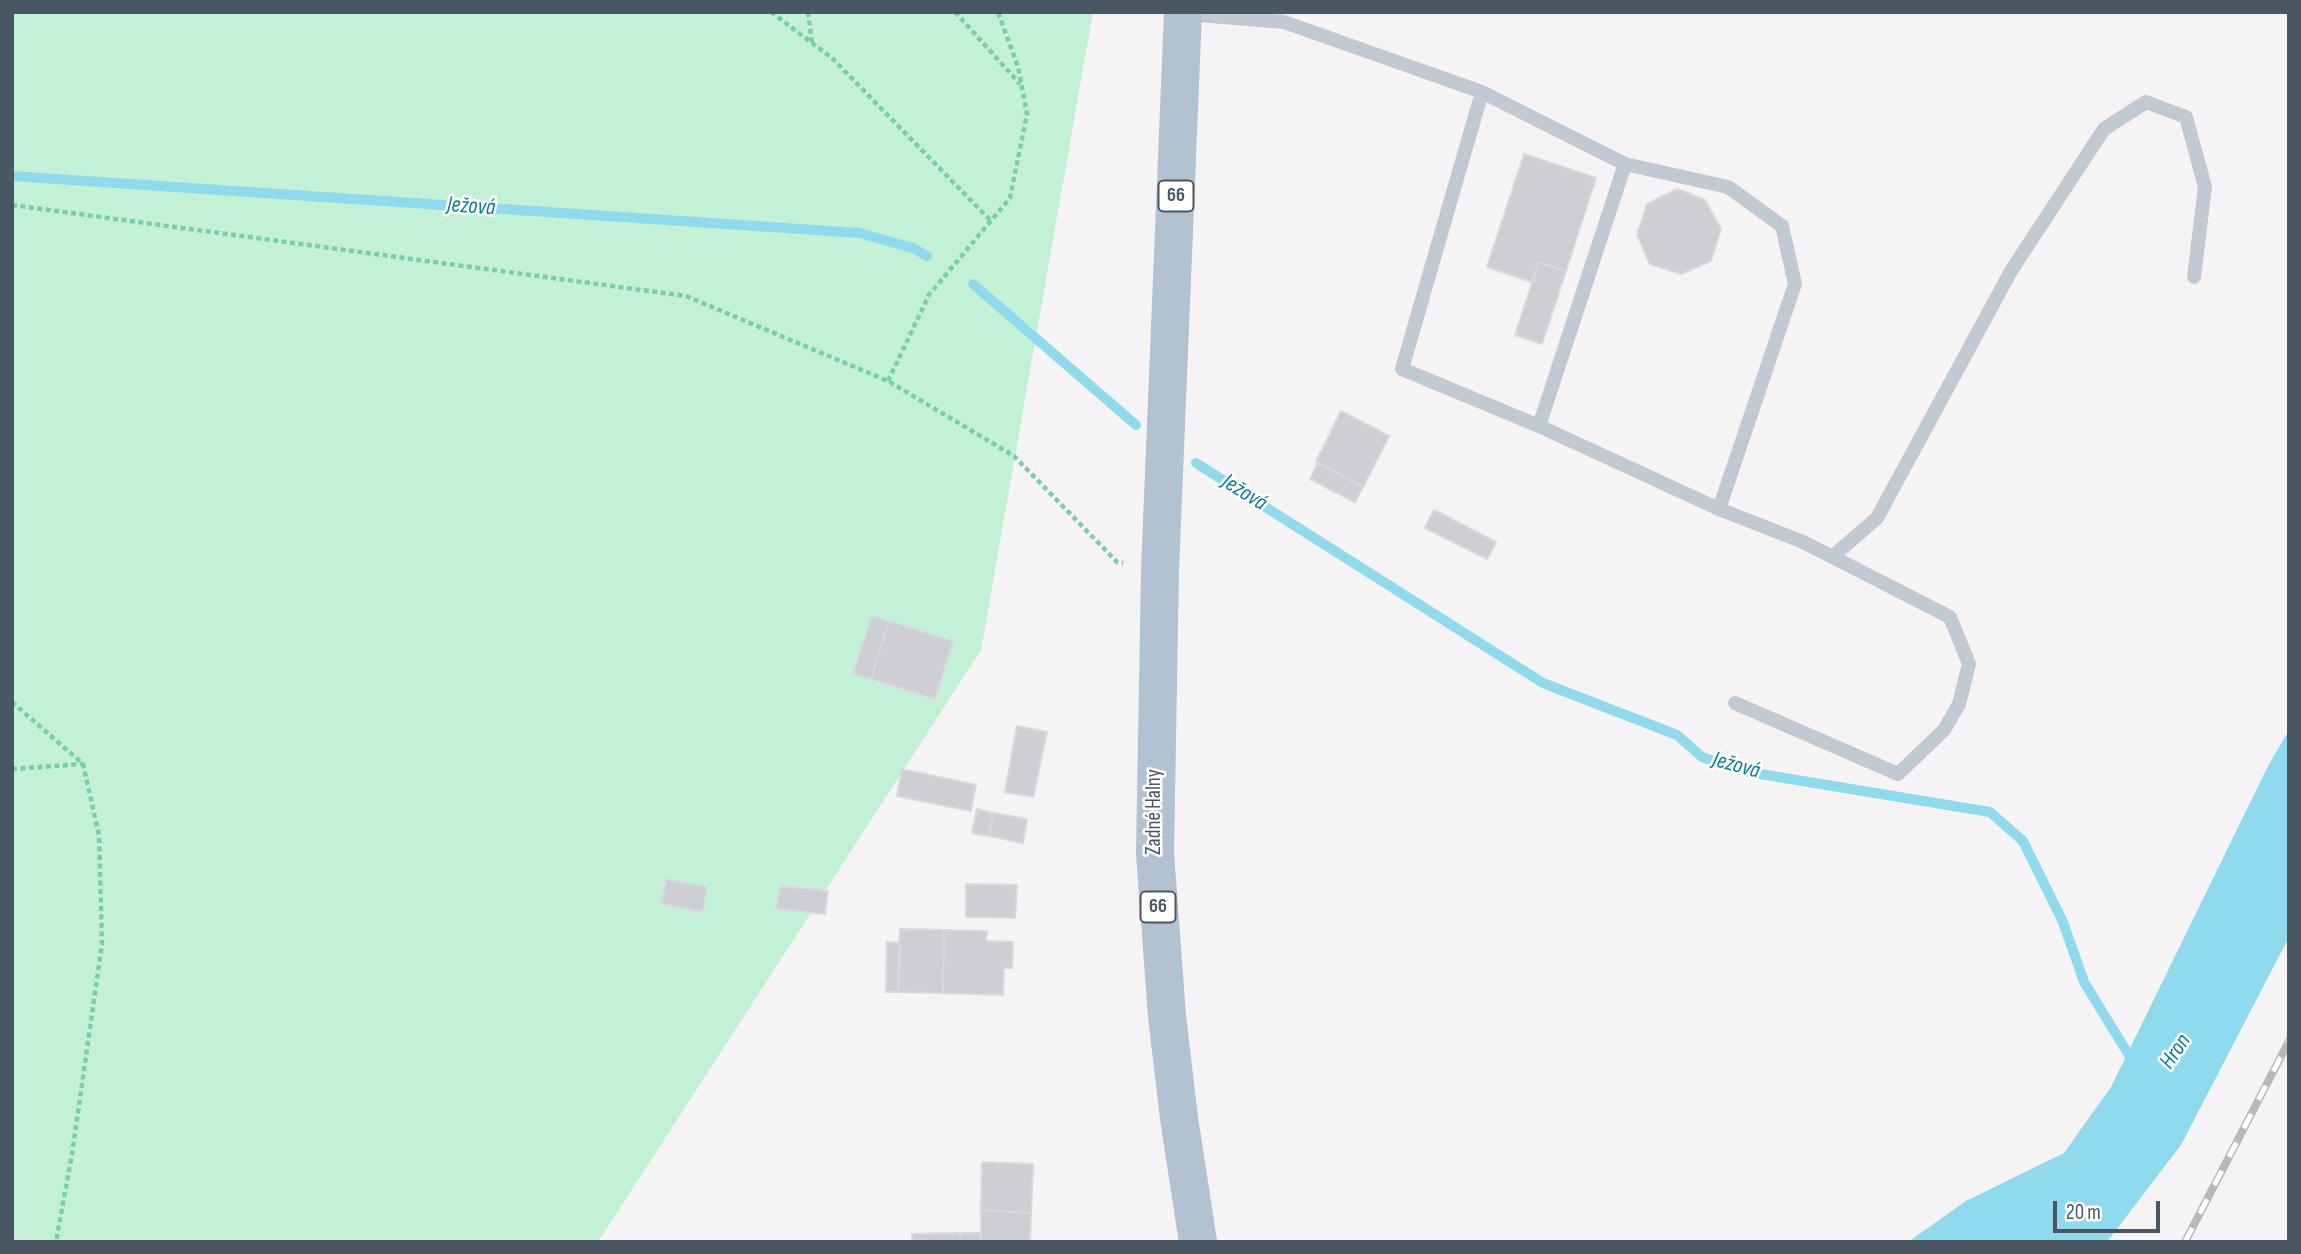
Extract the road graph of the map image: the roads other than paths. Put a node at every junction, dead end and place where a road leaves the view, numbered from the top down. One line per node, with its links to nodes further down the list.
1 (1183, 13): 2 (lane); 9 (main road, Zadné Halny / 66)
2 (1482, 92): 3 (lane); 5 (lane)
3 (1625, 164): 5 (lane); 6 (lane)
4 (2194, 277): 7 (lane)
5 (1539, 426): 6 (lane)
6 (1719, 509): 7 (lane)
7 (1832, 556): 8 (lane)
8 (1735, 703)
9 (1198, 1242)

